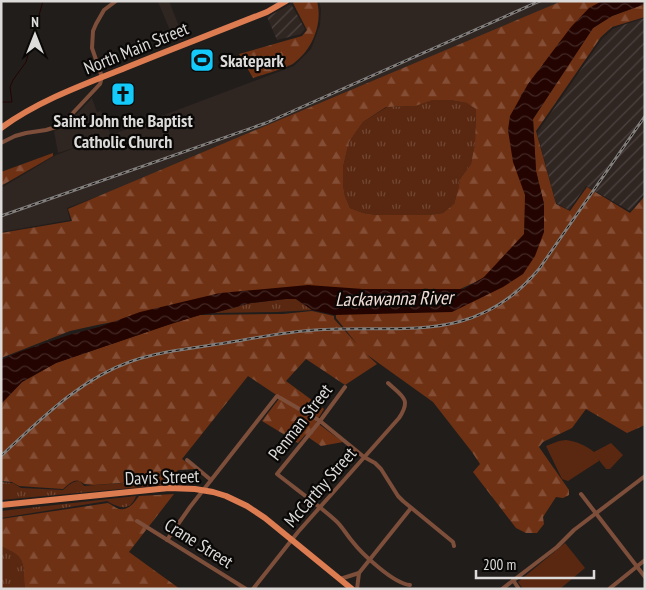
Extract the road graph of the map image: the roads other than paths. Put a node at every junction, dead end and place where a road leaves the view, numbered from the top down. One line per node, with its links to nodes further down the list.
1 (116, 1): 3 (street)
2 (286, 1): 3 (main road, North Main Street)
3 (102, 77): 4 (main road, North Main Street); 5 (street)
4 (1, 128)
5 (1, 143)
6 (388, 383): 9 (street, McCarthy Street)
7 (345, 387): 8 (street, Penman Street)
8 (320, 421): 9 (street); 12 (street); 16 (street, Penman Street)
9 (364, 457): 16 (street, McCarthy Street); 17 (street)
10 (187, 460): 12 (street, Davis Street)
11 (645, 476): 18 (street)
12 (211, 480): 13 (street)
13 (203, 490): 15 (main road, Davis Street); 20 (street); 21 (main road, Davis Street)
14 (581, 494): 18 (street)
15 (1, 505)
16 (320, 508): 21 (street, McCarthy Street); 23 (street)
17 (411, 508): 22 (street); 23 (street)
18 (596, 513): 25 (street); 29 (street)
19 (137, 521): 20 (street, Crane Street)
20 (167, 540): 31 (street, Crane Street)
21 (292, 540): 28 (main road, Davis Street); 33 (street, McCarthy Street)
22 (454, 546)
23 (369, 559): 26 (street); 30 (street)
24 (645, 560): 25 (street)
25 (636, 567): 27 (street); 37 (street)
26 (359, 573): 28 (street); 34 (street)
27 (645, 577)
28 (340, 579): 32 (main road, Davis Street)
29 (513, 580): 35 (street); 36 (street)
30 (410, 585)
31 (242, 588)
32 (348, 588)
33 (253, 589)
34 (357, 589)
35 (502, 589)
36 (519, 589)
37 (609, 589)

